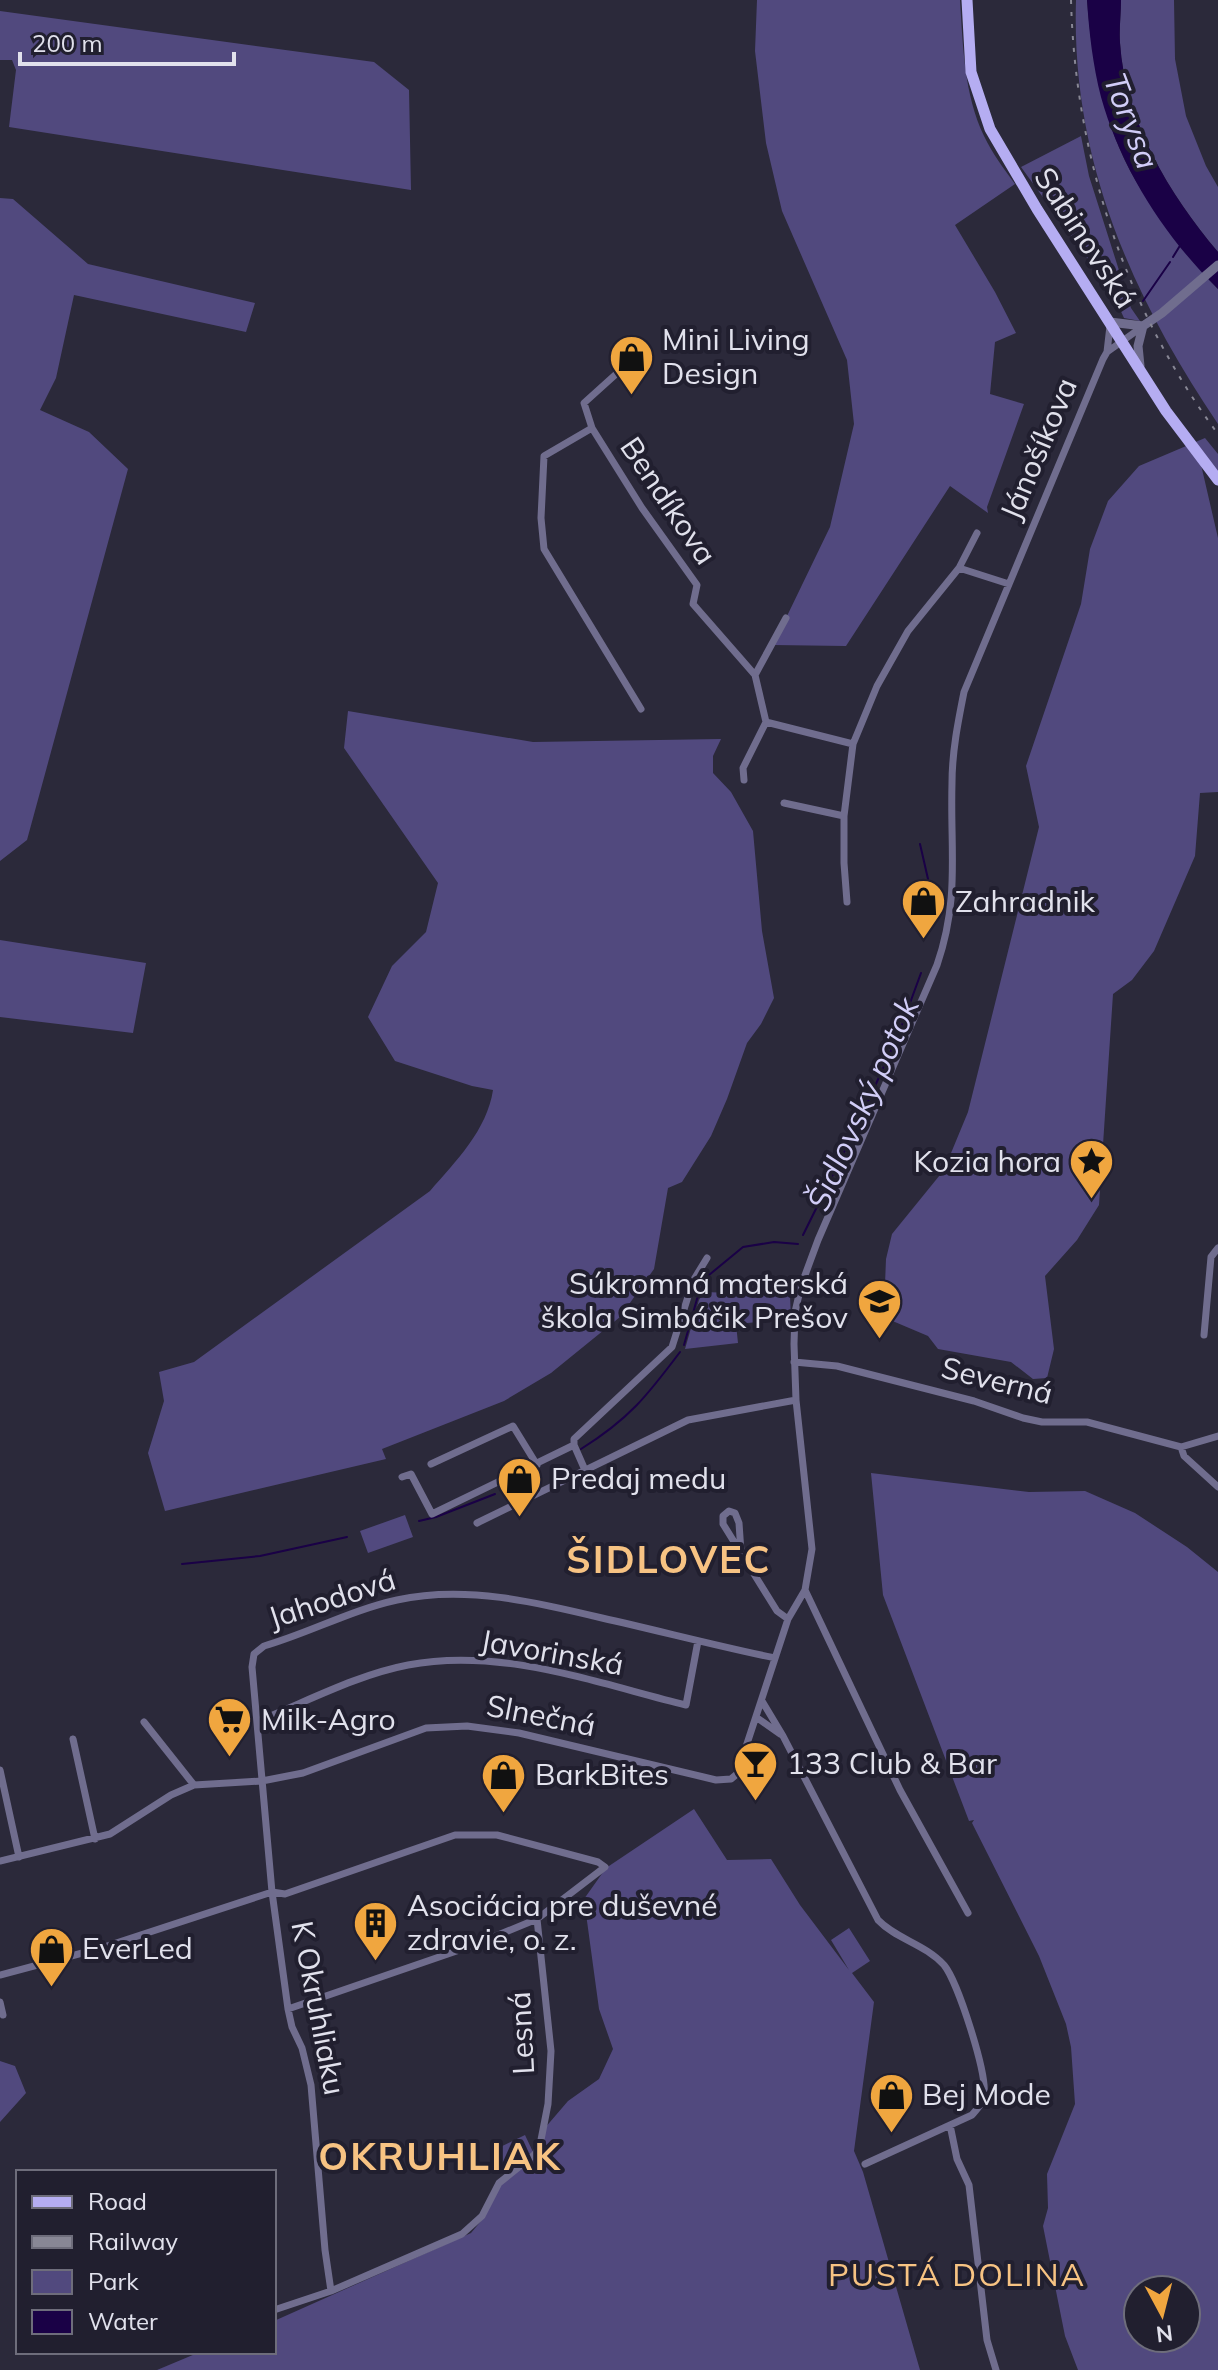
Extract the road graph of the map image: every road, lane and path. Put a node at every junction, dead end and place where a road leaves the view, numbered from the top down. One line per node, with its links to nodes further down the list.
1 (967, 0): 3 (main road, Sabinovská)
2 (1218, 265): 4 (street)
3 (1110, 322): 4 (street); 5 (main road, Sabinovská); 6 (street)
4 (1143, 326): 5 (street, Jánošíkova); 8 (street)
5 (1123, 341): 6 (street, Jánošíkova); 8 (main road, Sabinovská)
6 (1107, 352): 13 (street, Jánošíkova)
7 (625, 366): 9 (street)
8 (1140, 370): 10 (main road, Sabinovská)
9 (592, 428): 15 (street, Bendíkova); 16 (street)
10 (1216, 478)
11 (977, 533): 12 (street, Jánošíkova)
12 (959, 568): 13 (street); 18 (street, Jánošíkova)
13 (1009, 584): 26 (street, Jánošíkova)
14 (786, 618): 15 (street)
15 (755, 675): 17 (street, Bendíkova)
16 (641, 709)
17 (766, 722): 18 (street); 19 (street)
18 (853, 744): 21 (street, Jánošíkova)
19 (744, 780)
20 (784, 803): 21 (street)
21 (844, 816): 22 (street, Jánošíkova)
22 (847, 902)
23 (1218, 1248): 25 (street)
24 (707, 1258): 29 (street)
25 (1204, 1335)
26 (794, 1362): 27 (street, Jánošíkova); 30 (street, Severná)
27 (796, 1400): 33 (street); 38 (street, Jánošíkova)
28 (1218, 1436): 30 (street)
29 (574, 1445): 32 (street); 33 (street)
30 (1181, 1447): 35 (street)
31 (431, 1464): 32 (street)
32 (537, 1465): 34 (street)
33 (585, 1470): 36 (street)
34 (402, 1477)
35 (1218, 1487)
36 (477, 1523)
37 (741, 1552): 37 (street); 39 (street)
38 (805, 1590): 39 (street, Slnečná); 55 (street)
39 (788, 1619): 41 (street, Slnečná)
40 (698, 1641): 41 (street, Jahodová); 44 (street, Javorinská); 44 (street, Jahodová)
41 (775, 1658): 42 (street, Slnečná)
42 (762, 1701): 43 (street, Slnečná); 46 (street)
43 (756, 1717): 46 (street); 49 (street, Slnečná)
44 (258, 1721): 49 (street, K Okruhliaku)
45 (144, 1722): 50 (street)
46 (783, 1736): 61 (street)
47 (73, 1739): 51 (street)
48 (0, 1770): 52 (street)
49 (262, 1781): 50 (street, Slnečná); 54 (street, K Okruhliaku)
50 (194, 1785): 51 (street)
51 (95, 1839): 52 (street)
52 (19, 1857): 53 (street)
53 (0, 1861)
54 (272, 1892): 56 (street); 57 (street); 59 (street, K Okruhliaku)
55 (968, 1913)
56 (537, 1919): 59 (street); 63 (street, Lesná)
57 (0, 1975)
58 (0, 2002): 60 (street)
59 (288, 2009): 63 (street, K Okruhliaku)
60 (3, 2015)
61 (950, 2125): 62 (street); 65 (street)
62 (865, 2164)
63 (331, 2291): 64 (street)
64 (276, 2309)
65 (996, 2370)

